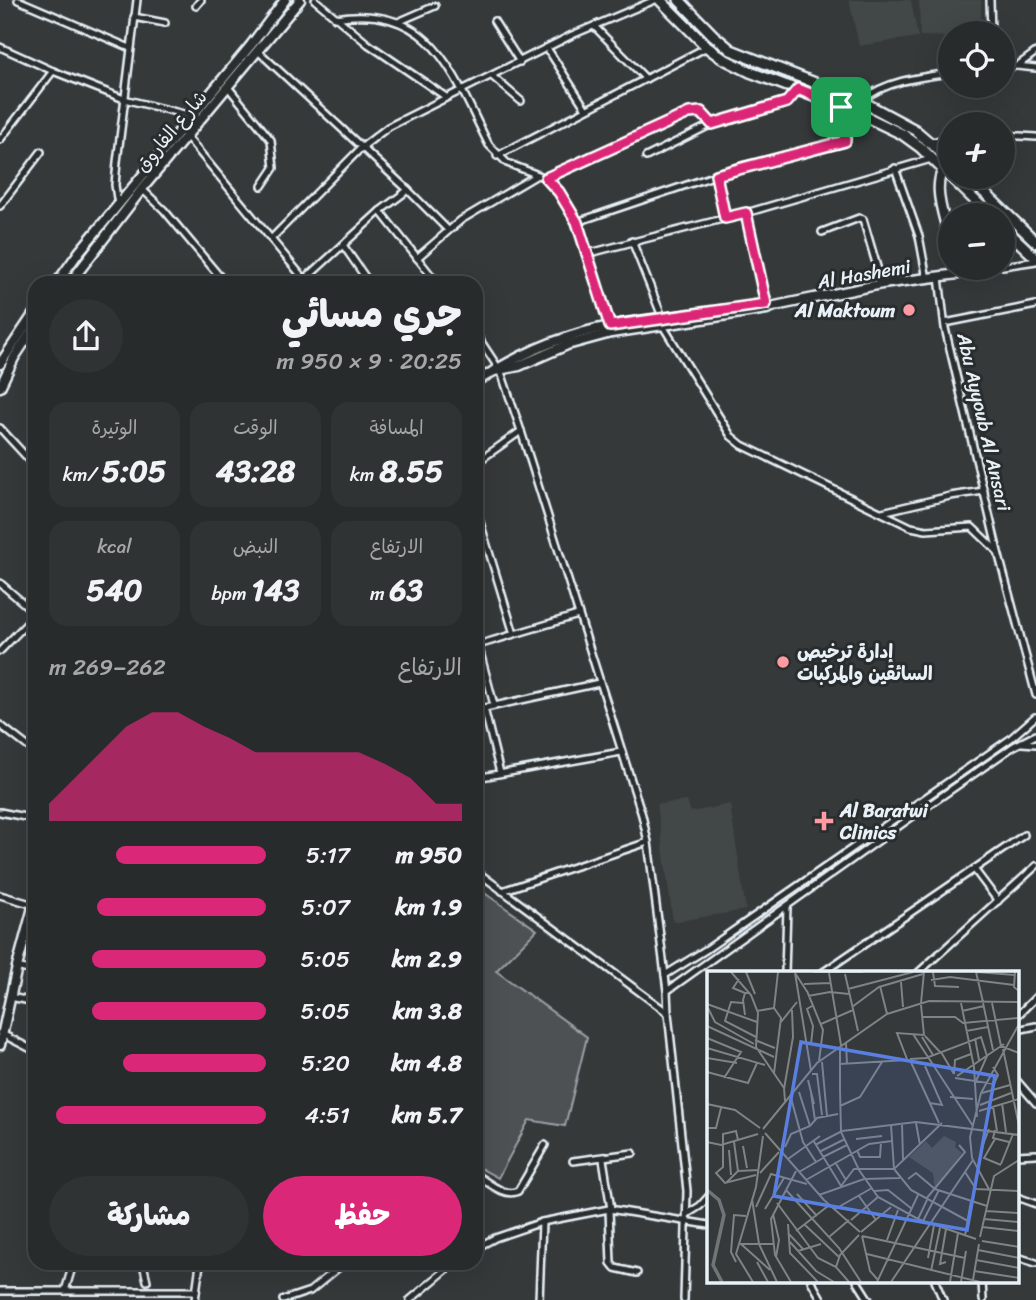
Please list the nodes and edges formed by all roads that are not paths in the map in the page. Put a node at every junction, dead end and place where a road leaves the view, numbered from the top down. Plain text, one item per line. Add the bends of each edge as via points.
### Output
1 (18, 0) edge
2 (136, 0) edge
3 (201, 0) edge
4 (285, 0) edge
5 (300, 0) edge
6 (315, 0) edge
7 (657, 0) edge
8 (679, 0) edge
9 (990, 0) edge
10 (196, 6) dead end
11 (435, 6) dead end
12 (134, 17) junction
13 (335, 18) junction
14 (494, 20) dead end
15 (991, 21) edge
16 (398, 22) junction
17 (165, 23) dead end
18 (594, 26) junction
19 (0, 47) edge
20 (707, 47) junction
21 (130, 48) junction
22 (547, 48) junction
23 (258, 51) junction
24 (1036, 52) edge
25 (520, 62) junction
26 (1017, 66) joint
27 (1036, 68) edge
28 (53, 71) junction
29 (938, 75) edge
30 (492, 76) junction
31 (646, 79) junction
32 (228, 87) junction
33 (798, 89) junction
34 (462, 92) junction
35 (446, 97) junction
36 (124, 99) junction
37 (861, 101) junction
38 (521, 102) dead end
39 (841, 107) junction
40 (586, 109) junction
41 (192, 116) junction
42 (712, 124) junction
43 (1015, 136) edge
44 (187, 137) junction
45 (1036, 137) edge
46 (0, 140) edge
47 (938, 141) edge
48 (931, 143) junction
49 (920, 147) junction
50 (361, 148) junction
51 (938, 149) edge
52 (41, 152) dead end
53 (497, 156) junction
54 (646, 157) dead end
55 (931, 159) junction
56 (938, 165) edge
57 (895, 168) junction
58 (537, 175) junction
59 (716, 175) junction
60 (546, 178) junction
61 (262, 186) dead end
62 (963, 189) edge
63 (981, 189) edge
64 (142, 190) junction
65 (408, 190) junction
66 (977, 203) edge
67 (118, 205) junction
68 (0, 206) edge
69 (380, 211) junction
70 (746, 213) junction
71 (725, 218) junction
72 (577, 222) junction
73 (448, 230) junction
74 (822, 232) dead end
75 (271, 239) junction
76 (1015, 239) edge
77 (632, 241) junction
78 (1036, 242) edge
79 (343, 245) junction
80 (79, 252) junction
81 (586, 254) junction
82 (417, 258) junction
83 (87, 260) junction
84 (1036, 260) edge
85 (1015, 264) edge
86 (310, 274) joint
87 (62, 276) edge
88 (75, 276) edge
89 (219, 276) edge
90 (298, 276) edge
91 (308, 276) edge
92 (364, 276) edge
93 (432, 276) edge
94 (938, 277) edge
95 (927, 279) junction
96 (939, 280) edge
97 (882, 284) junction
98 (771, 305) junction
99 (1036, 306) edge
100 (28, 322) edge
101 (663, 323) junction
102 (945, 323) junction
103 (610, 326) junction
104 (28, 337) edge
105 (560, 343) junction
106 (483, 345) edge
107 (0, 364) edge
108 (498, 370) junction
109 (483, 378) edge
110 (0, 387) edge
111 (0, 428) edge
112 (521, 431) junction
113 (28, 458) edge
114 (483, 458) edge
115 (984, 491) junction
116 (882, 512) junction
117 (483, 532) edge
118 (998, 552) junction
119 (0, 583) edge
120 (28, 608) edge
121 (578, 615) junction
122 (28, 621) edge
123 (514, 634) junction
124 (483, 643) edge
125 (0, 650) edge
126 (483, 664) edge
127 (599, 683) junction
128 (1036, 695) edge
129 (494, 705) junction
130 (484, 708) joint
131 (1036, 716) edge
132 (1036, 725) edge
133 (1, 727) edge
134 (1036, 735) edge
135 (1018, 743) junction
136 (1036, 744) edge
137 (28, 747) edge
138 (621, 752) junction
139 (500, 773) junction
140 (483, 777) edge
141 (0, 812) edge
142 (28, 818) edge
143 (1024, 835) dead end
144 (648, 842) junction
145 (1036, 866) edge
146 (974, 869) junction
147 (483, 876) edge
148 (502, 891) junction
149 (0, 895) edge
150 (28, 901) edge
151 (998, 901) junction
152 (787, 907) junction
153 (28, 928) edge
154 (17, 967) junction
155 (28, 970) edge
156 (785, 971) edge
157 (825, 971) edge
158 (920, 971) edge
159 (665, 975) junction
160 (667, 991) junction
161 (10, 997) junction
162 (1036, 997) edge
163 (28, 1001) edge
164 (668, 1013) junction
165 (1018, 1015) edge
166 (1036, 1027) edge
167 (1018, 1030) edge
168 (1, 1034) edge
169 (0, 1045) edge
170 (28, 1048) edge
171 (1018, 1083) edge
172 (1036, 1103) edge
173 (545, 1145) dead end
174 (634, 1153) dead end
175 (1036, 1154) edge
176 (1018, 1155) edge
177 (603, 1158) junction
178 (573, 1161) dead end
179 (483, 1179) edge
180 (1018, 1197) edge
181 (707, 1198) edge
182 (1036, 1204) edge
183 (610, 1209) junction
184 (687, 1217) junction
185 (542, 1222) junction
186 (707, 1224) edge
187 (483, 1244) edge
188 (1018, 1257) edge
189 (1036, 1262) edge
190 (71, 1270) edge
191 (145, 1270) edge
192 (199, 1270) edge
193 (336, 1270) edge
194 (446, 1270) edge
195 (637, 1273) dead end
196 (147, 1281) dead end
197 (812, 1282) edge
198 (858, 1282) edge
199 (935, 1282) edge
200 (982, 1282) edge
201 (196, 1291) junction
202 (0, 1292) edge
203 (65, 1292) junction
204 (195, 1300) edge
205 (284, 1300) edge
206 (410, 1300) edge
207 (542, 1300) edge
208 (684, 1300) edge
209 (822, 1300) edge
210 (869, 1300) edge
211 (943, 1300) edge
212 (983, 1300) edge

1 - 21 street
2 - 12 street
3 - 10 street
4 - 41 street, شارع الفاروق
5 - 23 street, شارع الفاروق
6 - 13 street
7 - 18 street
7 - 20 main road
8 - 37 main road via 732,50
9 - 15 street
11 - 16 street
12 - 17 street
12 - 21 street
13 - 16 street via 358,14
13 - 35 street
14 - 25 street
16 - 34 street via 428,39
18 - 22 street
18 - 31 street
19 - 28 street
20 - 31 street
20 - 33 main road via 750,72
21 - 36 street
22 - 25 street
22 - 40 street
23 - 32 street, شارع الفاروق
23 - 50 street
24 - 26 street
25 - 30 street
26 - 27 street
28 - 36 street
28 - 46 street
29 - 37 street via 876,89
30 - 34 street
30 - 38 street
31 - 40 street
32 - 44 street, شارع الفاروق
32 - 61 street via 271,140 274,168
33 - 39 main road
33 - 42 street via 787,102
34 - 35 street
34 - 53 street
35 - 50 street via 388,127
36 - 41 street
36 - 67 street via 116,174
37 - 48 main road
39 - 49 main road
39 - 59 street via 844,143
40 - 53 street
41 - 67 street, شارع الفاروق
42 - 54 street
42 - 60 street via 701,112 689,113
43 - 45 street
44 - 64 street, شارع الفاروق
44 - 75 street
47 - 48 street
48 - 49 street
48 - 51 main road
49 - 55 main road
50 - 65 street
50 - 75 street
52 - 68 street
53 - 58 street
55 - 56 main road
55 - 57 street
57 - 70 street
57 - 95 street via 919,236
58 - 60 street
58 - 73 street
59 - 71 street
59 - 72 street
60 - 72 street
62 - 66 main road
63 - 78 main road
64 - 83 street, شارع الفاروق
64 - 89 street
65 - 69 street
65 - 73 street
67 - 80 street, شارع الفاروق
69 - 79 street
69 - 82 street
70 - 71 street
70 - 98 street
71 - 77 street
72 - 81 street
73 - 82 street
74 - 97 street via 863,219
75 - 90 street
76 - 84 main road
77 - 81 street
77 - 101 street
79 - 86 street
79 - 92 street
80 - 83 street
80 - 87 street, شارع الفاروق
81 - 103 street
82 - 93 street
83 - 88 street, شارع الفاروق
84 - 85 street
86 - 91 street
94 - 95 street, Al Hashemi
95 - 97 street, Al Hashemi
96 - 102 street, Abu Ayyoub Al Ansari
97 - 98 street, Al Hashemi
98 - 101 street, Al Hashemi
99 - 102 street
100 - 107 street
101 - 103 street, Al Hashemi
101 - 105 street, Al Hashemi
101 - 116 street via 731,436 755,452
102 - 115 street, Abu Ayyoub Al Ansari
103 - 105 street, Al Hashemi
104 - 110 street
105 - 108 street, Al Hashemi
106 - 108 street
108 - 109 street, Al Hashemi
108 - 112 street
111 - 113 street
112 - 114 street
112 - 121 street
115 - 116 street
115 - 118 street, Abu Ayyoub Al Ansari
116 - 118 street via 926,530 972,527
117 - 123 street
118 - 128 street, Abu Ayyoub Al Ansari
119 - 120 street
121 - 123 street
121 - 127 street
122 - 125 street
123 - 124 street
126 - 129 street
127 - 129 street
127 - 138 street
129 - 130 street
130 - 139 street
131 - 132 street
131 - 159 street via 1010,739
133 - 137 street
134 - 135 street
135 - 136 street
135 - 152 street
138 - 139 street
138 - 144 street
139 - 140 street
141 - 142 street
143 - 146 street
144 - 148 street
144 - 159 street
145 - 151 street
146 - 151 street
146 - 157 street
147 - 148 street
148 - 164 street
149 - 150 street
151 - 158 street
152 - 156 street
152 - 160 street
153 - 154 street
154 - 155 street
154 - 161 street
159 - 160 street
160 - 164 street
161 - 163 street
161 - 168 street
162 - 165 street
164 - 184 street
166 - 167 street
168 - 169 street
168 - 170 street
171 - 172 street
173 - 179 street via 514,1194
174 - 177 street
175 - 176 street
177 - 178 street
177 - 183 street
180 - 182 street
181 - 184 street
183 - 184 street
183 - 185 street
183 - 195 street via 611,1263
184 - 186 street
184 - 208 street
185 - 187 street
185 - 207 street
188 - 189 street
190 - 203 street
191 - 196 street
192 - 201 street
193 - 205 street via 310,1291
194 - 206 street
197 - 209 street
198 - 210 street
199 - 211 street
200 - 212 street
201 - 203 street
201 - 204 street
202 - 203 street

